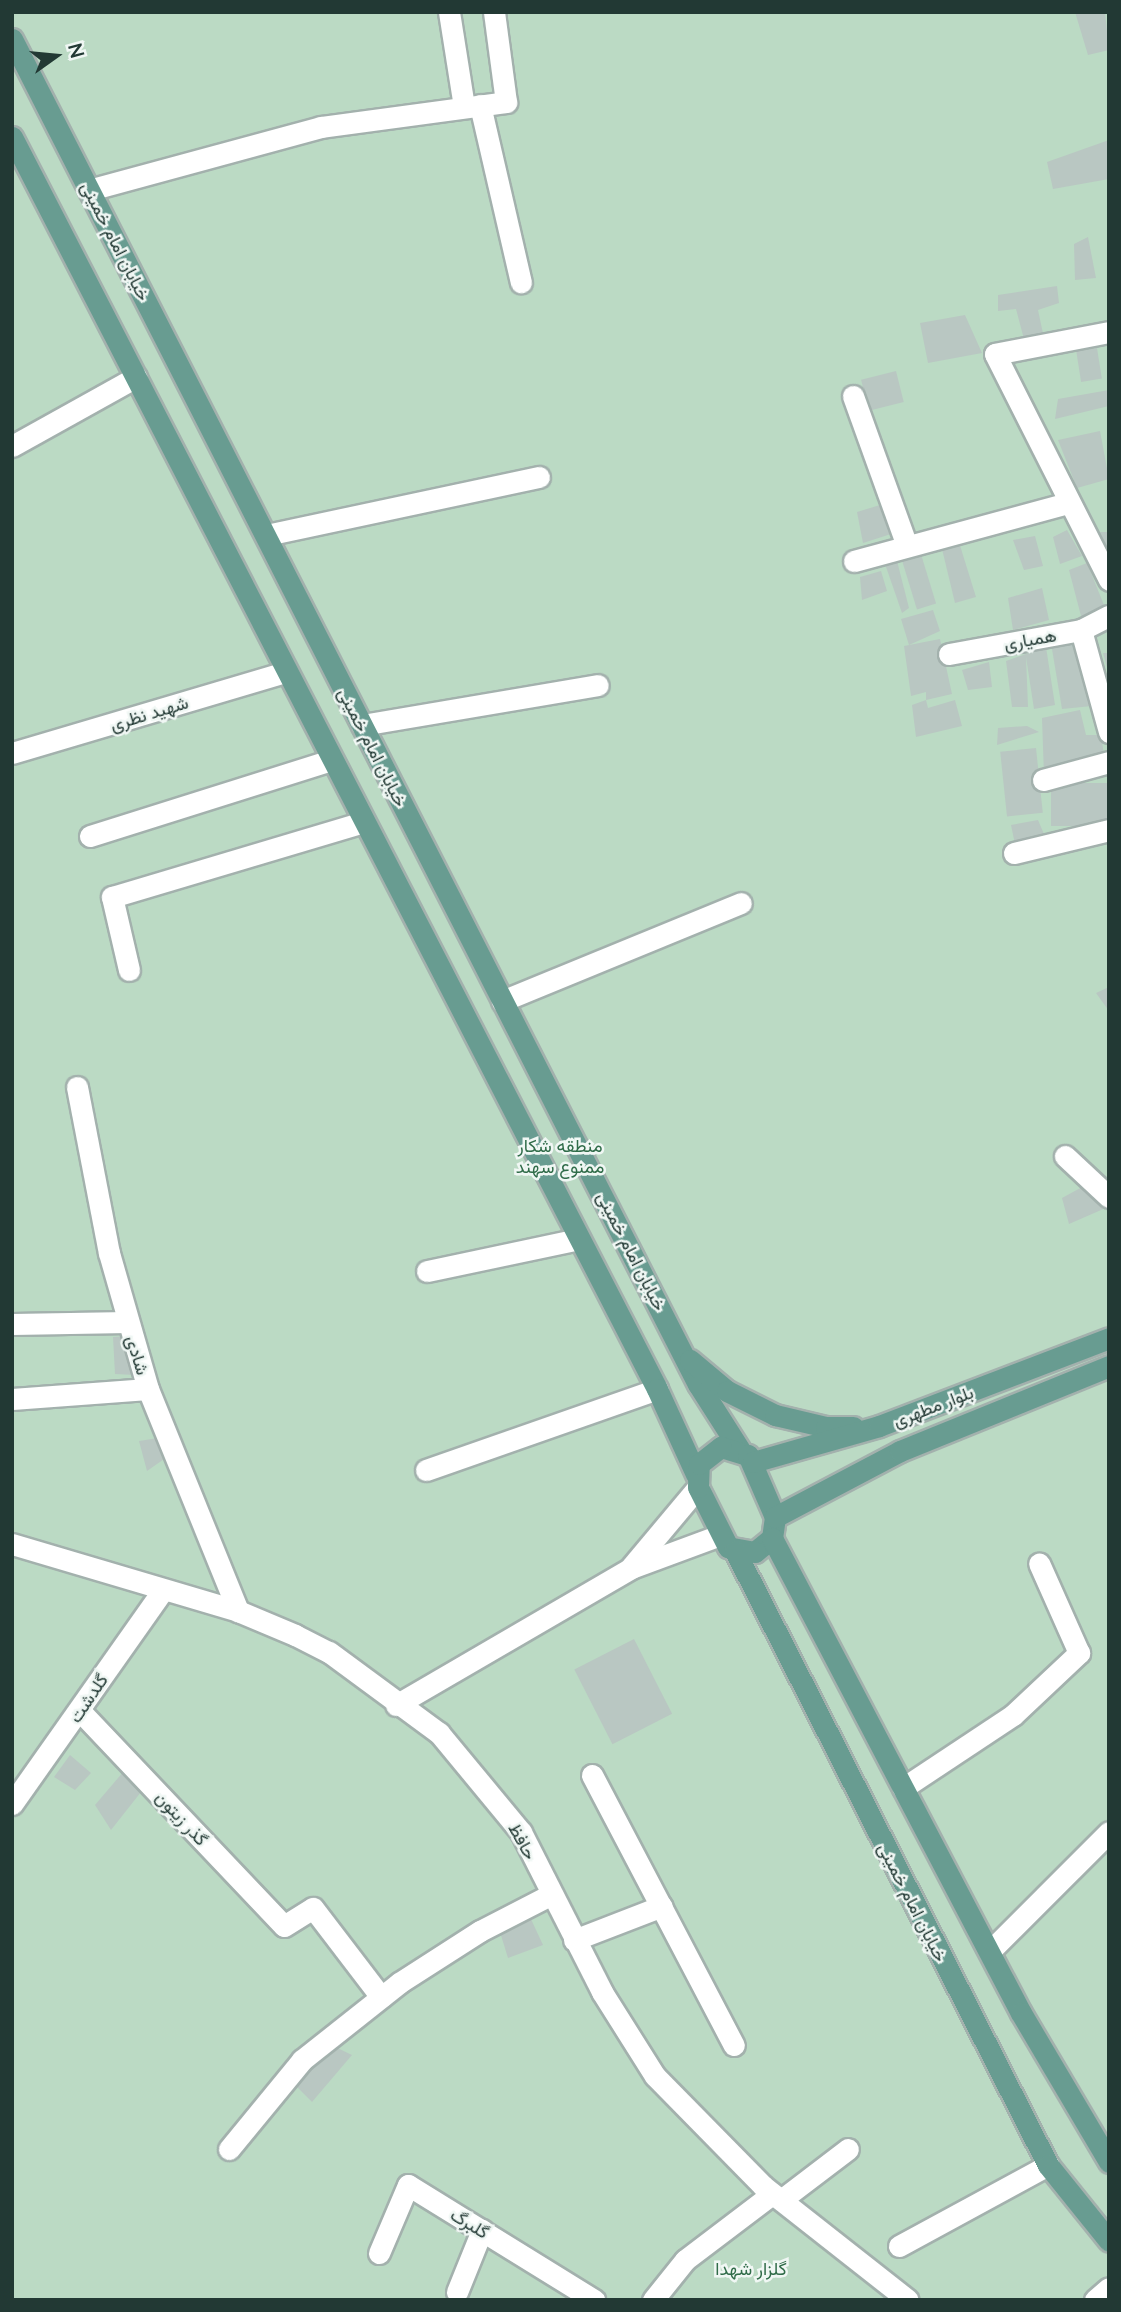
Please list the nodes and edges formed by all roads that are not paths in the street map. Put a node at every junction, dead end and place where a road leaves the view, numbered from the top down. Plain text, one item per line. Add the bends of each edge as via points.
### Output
1 (449, 12) edge
2 (494, 12) edge
3 (12, 39) edge
4 (472, 106) junction
5 (12, 137) edge
6 (89, 190) junction
7 (521, 282) dead end
8 (1109, 332) edge
9 (136, 377) junction
10 (853, 396) dead end
11 (12, 446) edge
12 (539, 477) dead end
13 (1068, 503) junction
14 (266, 535) junction
15 (907, 546) junction
16 (855, 561) dead end
17 (1109, 580) edge
18 (1109, 616) edge
19 (1081, 630) junction
20 (948, 654) dead end
21 (285, 673) junction
22 (598, 685) dead end
23 (362, 725) junction
24 (1109, 732) edge
25 (12, 754) edge
26 (331, 760) junction
27 (1109, 762) edge
28 (1043, 780) dead end
29 (363, 822) junction
30 (1109, 830) edge
31 (90, 836) dead end
32 (1014, 853) dead end
33 (741, 903) dead end
34 (129, 970) dead end
35 (502, 1001) junction
36 (76, 1087) dead end
37 (1065, 1156) dead end
38 (1109, 1197) edge
39 (579, 1239) junction
40 (427, 1271) dead end
41 (128, 1322) junction
42 (12, 1324) edge
43 (1109, 1338) edge
44 (686, 1357) junction
45 (1109, 1366) edge
46 (148, 1389) junction
47 (657, 1389) junction
48 (12, 1399) edge
49 (879, 1426) junction
50 (747, 1456) junction
51 (426, 1470) dead end
52 (697, 1480) junction
53 (774, 1527) junction
54 (720, 1535) junction
55 (13, 1546) edge
56 (735, 1551) junction
57 (1039, 1563) dead end
58 (631, 1568) junction
59 (162, 1591) junction
60 (238, 1611) junction
61 (396, 1705) junction
62 (80, 1711) junction
63 (592, 1774) dead end
64 (903, 1788) junction
65 (12, 1804) edge
66 (1109, 1832) edge
67 (550, 1895) junction
68 (662, 1906) junction
69 (574, 1940) junction
70 (990, 1951) junction
71 (381, 1997) junction
72 (734, 2045) dead end
73 (229, 2149) dead end
74 (848, 2149) dead end
75 (1109, 2162) edge
76 (1048, 2165) junction
77 (777, 2197) junction
78 (482, 2230) junction
79 (1109, 2241) edge
80 (899, 2246) dead end
81 (379, 2253) dead end
82 (1109, 2288) edge
83 (457, 2292) dead end
84 (594, 2300) edge
85 (653, 2300) edge
86 (908, 2300) edge
87 (1095, 2300) edge

1 - 4 street
2 - 4 street via 506,102
3 - 6 main road, خیابان امام خمینی
4 - 6 street via 321,127
4 - 7 street
5 - 9 main road
6 - 14 main road, خیابان امام خمینی
8 - 13 street via 995,354
9 - 11 street
9 - 21 main road
10 - 15 street
12 - 14 street
13 - 15 street
13 - 17 street
14 - 23 main road, خیابان امام خمینی
15 - 16 street
18 - 19 street, همیاری
19 - 20 street, همیاری
19 - 24 street
21 - 25 street, شهید نظری
21 - 26 main road
22 - 23 street
23 - 35 main road, خیابان امام خمینی
26 - 29 main road
26 - 31 street
27 - 28 street
29 - 34 street via 112,897
29 - 39 main road
30 - 32 street
33 - 35 street
35 - 44 main road, خیابان امام خمینی
36 - 41 street, شادی via 108,1253
37 - 38 street
39 - 40 street
39 - 47 main road
41 - 42 street
41 - 46 street, شادی
43 - 49 main road, بلوار مطهری
44 - 49 main road via 727,1391 775,1415 826,1427
44 - 50 main road, خیابان امام خمینی via 698,1384
45 - 53 main road, بلوار مطهری via 900,1451
46 - 48 street
46 - 60 street, شادی
47 - 51 street
47 - 52 main road
49 - 50 main road, بلوار مطهری
50 - 52 main road, بلوار مطهری via 712,1450
50 - 53 main road, خیابان امام خمینی
52 - 54 main road, خیابان امام خمینی
52 - 58 street
53 - 56 main road, بلوار مطهری via 755,1552
53 - 64 main road
54 - 56 main road, خیابان امام خمینی
54 - 58 street
55 - 59 street, حافظ
56 - 76 main road, خیابان امام خمینی
57 - 64 street via 1079,1653 1013,1714
58 - 61 street
59 - 60 street, حافظ
59 - 62 street, گلدشت
60 - 61 street, حافظ via 329,1652
61 - 67 street, حافظ via 439,1733 495,1797 521,1832
62 - 65 street, گلدشت
62 - 71 street, گذر زیتون via 284,1926 313,1908
63 - 68 street
64 - 70 main road
66 - 70 street
67 - 69 street, حافظ
67 - 71 street via 480,1931
68 - 69 street
68 - 72 street
69 - 77 street, حافظ via 655,2076
70 - 75 main road via 1053,2071
71 - 73 street via 302,2060
74 - 77 street
76 - 79 main road, خیابان امام خمینی
76 - 80 street
77 - 85 street via 685,2260
77 - 86 street, حافظ
78 - 81 street, گلبرگ via 408,2185
78 - 83 street
78 - 84 street, گلبرگ
82 - 87 street

